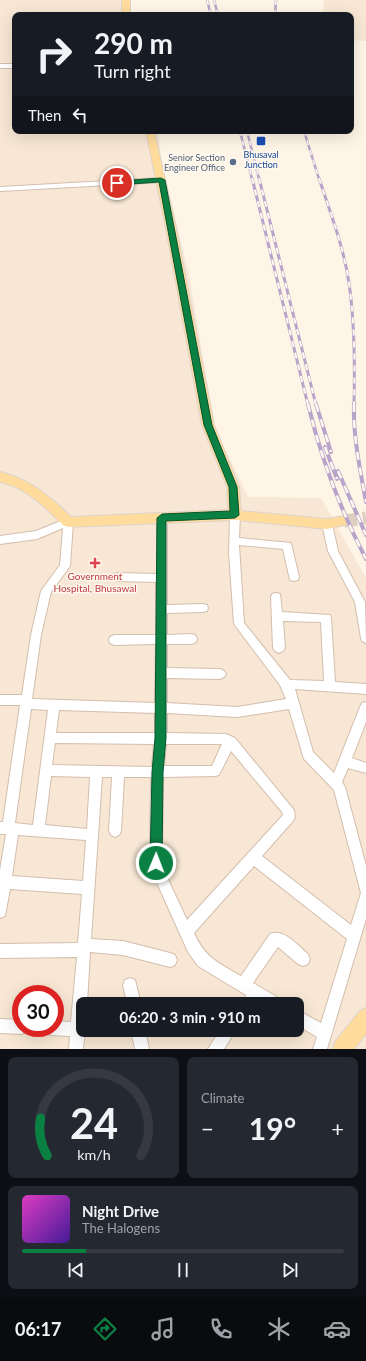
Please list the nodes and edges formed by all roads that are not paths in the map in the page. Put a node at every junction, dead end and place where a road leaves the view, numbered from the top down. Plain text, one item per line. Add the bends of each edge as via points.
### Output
1 (126, 0) edge
2 (126, 12) edge
3 (0, 66) edge
4 (12, 66) edge
5 (151, 134) edge
6 (161, 180) junction
7 (0, 189) edge
8 (0, 477) edge
9 (0, 484) edge
10 (34, 492) junction
11 (235, 515) junction
12 (162, 518) junction
13 (344, 521) tunnel mouth
14 (68, 522) junction
15 (327, 524) junction
16 (0, 540) edge
17 (234, 540) junction
18 (118, 577) dead end
19 (294, 577) dead end
20 (162, 578) junction
21 (276, 597) dead end
22 (203, 608) dead end
23 (162, 609) junction
24 (278, 616) junction
25 (366, 638) edge
26 (162, 639) junction
27 (192, 639) dead end
28 (114, 640) dead end
29 (279, 648) dead end
30 (161, 673) junction
31 (220, 674) dead end
32 (286, 685) junction
33 (330, 686) junction
34 (366, 689) edge
35 (0, 700) edge
36 (26, 702) junction
37 (293, 703) junction
38 (54, 705) junction
39 (161, 708) junction
40 (366, 708) edge
41 (362, 731) edge
42 (50, 738) junction
43 (161, 738) junction
44 (230, 741) junction
45 (344, 762) junction
46 (366, 768) edge
47 (46, 770) junction
48 (96, 772) junction
49 (157, 772) junction
50 (118, 773) junction
51 (336, 783) junction
52 (7, 828) edge
53 (38, 831) junction
54 (115, 831) dead end
55 (93, 835) junction
56 (254, 857) junction
57 (2, 882) edge
58 (88, 888) junction
59 (366, 890) edge
60 (366, 896) edge
61 (0, 911) edge
62 (186, 932) junction
63 (354, 936) junction
64 (84, 948) junction
65 (0, 951) edge
66 (303, 959) dead end
67 (170, 960) dead end
68 (130, 985) dead end
69 (243, 986) junction
70 (80, 997) edge
71 (133, 997) edge
72 (251, 997) edge
73 (366, 1017) edge
74 (304, 1021) edge
75 (0, 1026) edge
76 (12, 1027) edge
77 (64, 1028) edge
78 (76, 1029) edge
79 (324, 1033) junction
80 (77, 1037) edge
81 (139, 1037) edge
82 (224, 1037) edge
83 (76, 1049) edge
84 (142, 1049) edge
85 (215, 1049) edge
86 (320, 1049) edge
87 (342, 1049) edge

1 - 2 main road
3 - 4 street
5 - 6 main road
6 - 7 street
6 - 11 main road via 208,425 233,487
8 - 10 main road via 10,478
9 - 10 main road
10 - 14 main road
11 - 12 main road
11 - 15 main road
11 - 17 street
12 - 14 main road
12 - 20 street
13 - 15 main road
14 - 16 street via 37,535
14 - 36 street via 66,563 46,591 36,635
15 - 25 street via 333,551 360,602
17 - 19 street via 287,546
17 - 32 street via 239,624
18 - 20 street
20 - 23 street
21 - 24 street
22 - 23 street
23 - 26 street
24 - 29 street
24 - 33 street via 326,618
26 - 27 street
26 - 28 street
26 - 30 street
30 - 31 street
30 - 39 street
32 - 33 street
32 - 37 street
33 - 34 street
35 - 36 street
36 - 38 street
36 - 52 street
37 - 39 street via 237,712
37 - 51 street via 308,755
38 - 39 street
38 - 42 street
39 - 43 street
40 - 41 street
41 - 45 street
42 - 43 street
42 - 47 street
43 - 44 street via 222,738
43 - 49 street
44 - 49 street via 215,771
44 - 56 street via 289,812 289,817
45 - 46 street
45 - 51 street
47 - 48 street
47 - 53 street
48 - 50 street
48 - 55 street
49 - 50 street
49 - 62 street via 157,868
50 - 54 street
51 - 59 street
52 - 53 street
52 - 57 street
53 - 55 street
55 - 58 street
56 - 62 street
56 - 63 street
57 - 58 street
57 - 61 street
58 - 64 street
60 - 63 street
62 - 69 street via 203,961
63 - 79 street
64 - 65 street
64 - 67 street via 123,948
64 - 70 street
66 - 69 street via 279,939 275,939
68 - 71 street
69 - 72 street
73 - 87 main road
74 - 79 street
75 - 76 street
77 - 78 street
79 - 86 street
80 - 83 street
81 - 84 street
82 - 85 street

